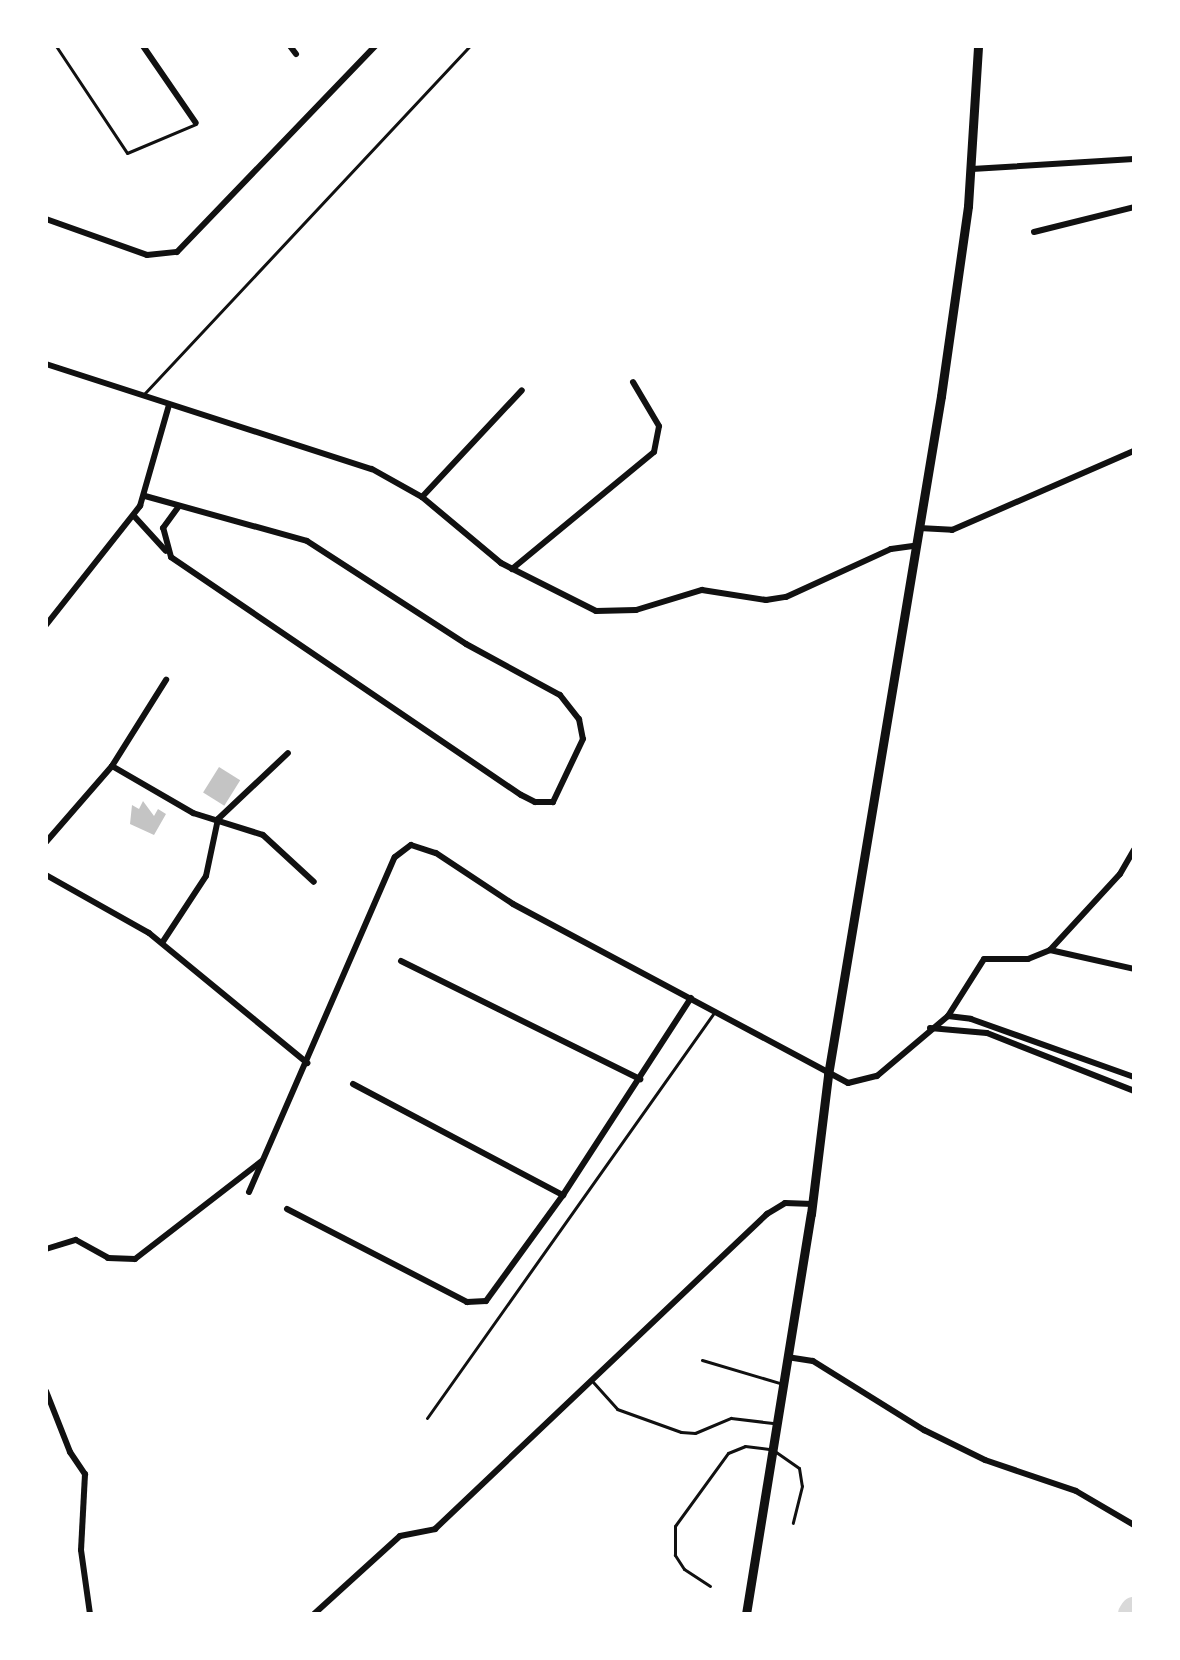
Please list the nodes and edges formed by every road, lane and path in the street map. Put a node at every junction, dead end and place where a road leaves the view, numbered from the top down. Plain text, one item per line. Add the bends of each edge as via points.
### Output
1 (56, 46) edge
2 (143, 46) edge
3 (290, 46) edge
4 (375, 46) edge
5 (470, 46) edge
6 (978, 46) edge
7 (296, 54) dead end
8 (196, 123) joint
9 (1134, 159) edge
10 (972, 169) junction
11 (1134, 207) edge
12 (46, 219) edge
13 (1034, 232) dead end
14 (46, 364) edge
15 (633, 382) dead end
16 (522, 390) dead end
17 (141, 397) junction
18 (169, 405) junction
19 (1134, 451) edge
20 (145, 496) junction
21 (422, 497) junction
22 (178, 507) junction
23 (134, 516) junction
24 (917, 528) junction
25 (913, 546) junction
26 (171, 557) junction
27 (512, 569) junction
28 (46, 625) edge
29 (166, 680) dead end
30 (288, 753) dead end
31 (112, 766) junction
32 (218, 819) junction
33 (46, 842) edge
34 (1134, 850) edge
35 (46, 875) edge
36 (314, 882) dead end
37 (162, 943) junction
38 (1050, 950) junction
39 (401, 961) dead end
40 (1134, 969) edge
41 (691, 998) junction
42 (715, 1011) junction
43 (948, 1016) junction
44 (930, 1028) junction
45 (307, 1063) junction
46 (828, 1075) junction
47 (1134, 1077) edge
48 (640, 1079) junction
49 (353, 1084) dead end
50 (1134, 1091) edge
51 (265, 1159) junction
52 (249, 1192) dead end
53 (563, 1195) junction
54 (813, 1204) junction
55 (287, 1209) dead end
56 (46, 1249) edge
57 (787, 1357) junction
58 (702, 1360) dead end
59 (590, 1379) junction
60 (783, 1384) junction
61 (46, 1391) edge
62 (427, 1418) dead end
63 (776, 1423) junction
64 (772, 1449) junction
65 (793, 1523) dead end
66 (1134, 1525) edge
67 (710, 1586) dead end
68 (90, 1614) edge
69 (314, 1614) edge
70 (746, 1614) edge

1 - 8 lane via 127,153
2 - 8 street
3 - 7 street
4 - 12 street via 177,252 147,255
5 - 17 lane
6 - 10 main road
9 - 10 street
10 - 24 main road
11 - 13 street
14 - 17 street
15 - 27 street via 659,426 654,452
16 - 21 street
17 - 18 street
18 - 20 street
18 - 21 street via 372,469
19 - 24 street via 952,530
20 - 22 street
20 - 23 street
21 - 27 street
22 - 26 street via 163,528
22 - 26 street via 307,541 466,644 560,695 579,719 583,739 553,802 521,795
23 - 26 street
23 - 28 street
24 - 25 main road
25 - 27 street via 891,549 786,597 766,600 702,590 615,614 596,611
25 - 46 main road
29 - 31 street
30 - 32 street
31 - 32 street via 193,813
31 - 33 street
32 - 36 street via 263,835
32 - 37 street via 206,876
34 - 38 street via 1120,874
35 - 37 street
37 - 45 street
38 - 40 street
38 - 43 street via 1028,959 984,959
39 - 48 street
41 - 42 street
41 - 45 street via 513,904 436,853 411,845 395,857
41 - 48 street
42 - 46 street
42 - 62 lane
43 - 44 street
43 - 47 street via 971,1019
44 - 46 street via 899,1059 863,1082
44 - 50 street via 987,1033
45 - 51 street
46 - 54 main road
48 - 53 street
49 - 53 street
51 - 52 street
51 - 56 street via 135,1259 108,1258 76,1240
53 - 55 street via 495,1292 478,1304
54 - 57 main road
54 - 59 street via 785,1203 767,1214
57 - 60 main road
57 - 66 street via 813,1361 924,1430 985,1460 1076,1491
58 - 60 lane
59 - 63 lane via 617,1409 681,1432 695,1433 731,1418
59 - 69 street via 435,1529 400,1536
60 - 63 main road
61 - 68 street via 88,1488 81,1550
63 - 64 main road
64 - 65 lane via 799,1468 802,1486
64 - 67 lane via 745,1446 728,1453 675,1526 675,1555 684,1569
64 - 70 main road

